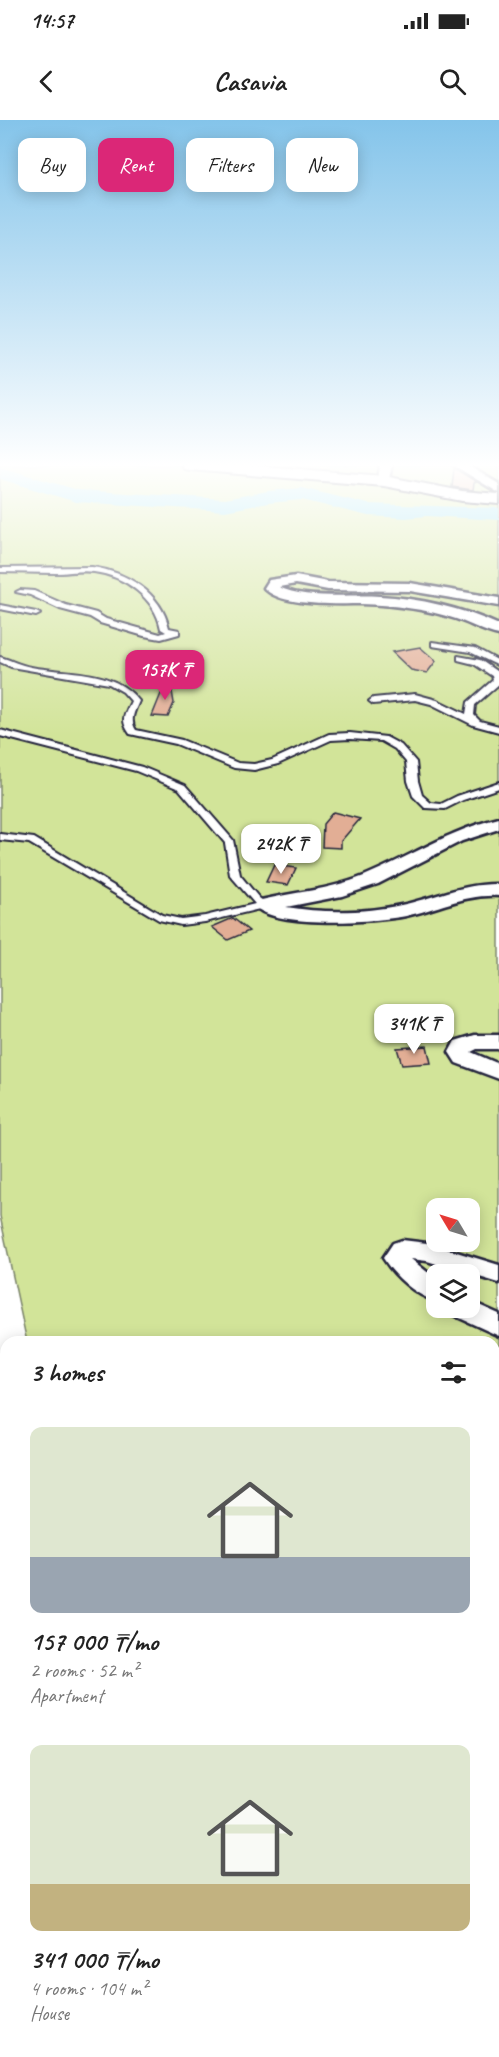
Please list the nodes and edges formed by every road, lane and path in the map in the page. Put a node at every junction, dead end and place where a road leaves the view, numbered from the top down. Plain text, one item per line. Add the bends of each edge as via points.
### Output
1 (0, 570) edge
2 (20, 592) dead end
3 (499, 602) edge
4 (0, 607) edge
5 (36, 614) dead end
6 (499, 631) edge
7 (435, 644) dead end
8 (461, 658) dead end
9 (0, 659) edge
10 (499, 664) edge
11 (497, 675) edge
12 (373, 701) dead end
13 (477, 723) junction
14 (499, 729) edge
15 (0, 733) edge
16 (499, 785) edge
17 (496, 828) edge
18 (0, 837) edge
19 (499, 890) edge
20 (264, 905) junction
21 (499, 1042) edge
22 (499, 1072) edge
23 (466, 1264) edge
24 (480, 1268) edge
25 (499, 1274) edge
26 (426, 1284) edge
27 (480, 1317) edge
28 (499, 1326) edge

1 - 2 lane via 96,570 122,578 152,600 165,621 165,629 175,632 147,634
3 - 6 street via 410,587 328,586 288,580 274,583 271,588 287,596 378,600 423,607
4 - 5 lane
7 - 10 lane via 472,650
8 - 11 lane via 477,662
9 - 16 lane via 28,670 77,675 113,684 135,701 128,717 133,732 179,742 237,766 267,764 329,737 350,736 383,740 398,747 411,762 418,796 428,806 442,807
11 - 13 lane via 496,681 471,704 470,715
12 - 13 lane via 415,697
13 - 14 lane
15 - 20 lane via 139,769 182,787 230,842 236,875 255,900
17 - 20 street via 456,837 371,880 342,890
18 - 20 lane via 31,840 159,917 182,922 205,920
19 - 20 street via 476,889 393,914 301,914 272,911
21 - 22 street via 475,1042 463,1046 460,1052 464,1058
23 - 26 street via 402,1249 396,1258
24 - 25 street
27 - 28 street

